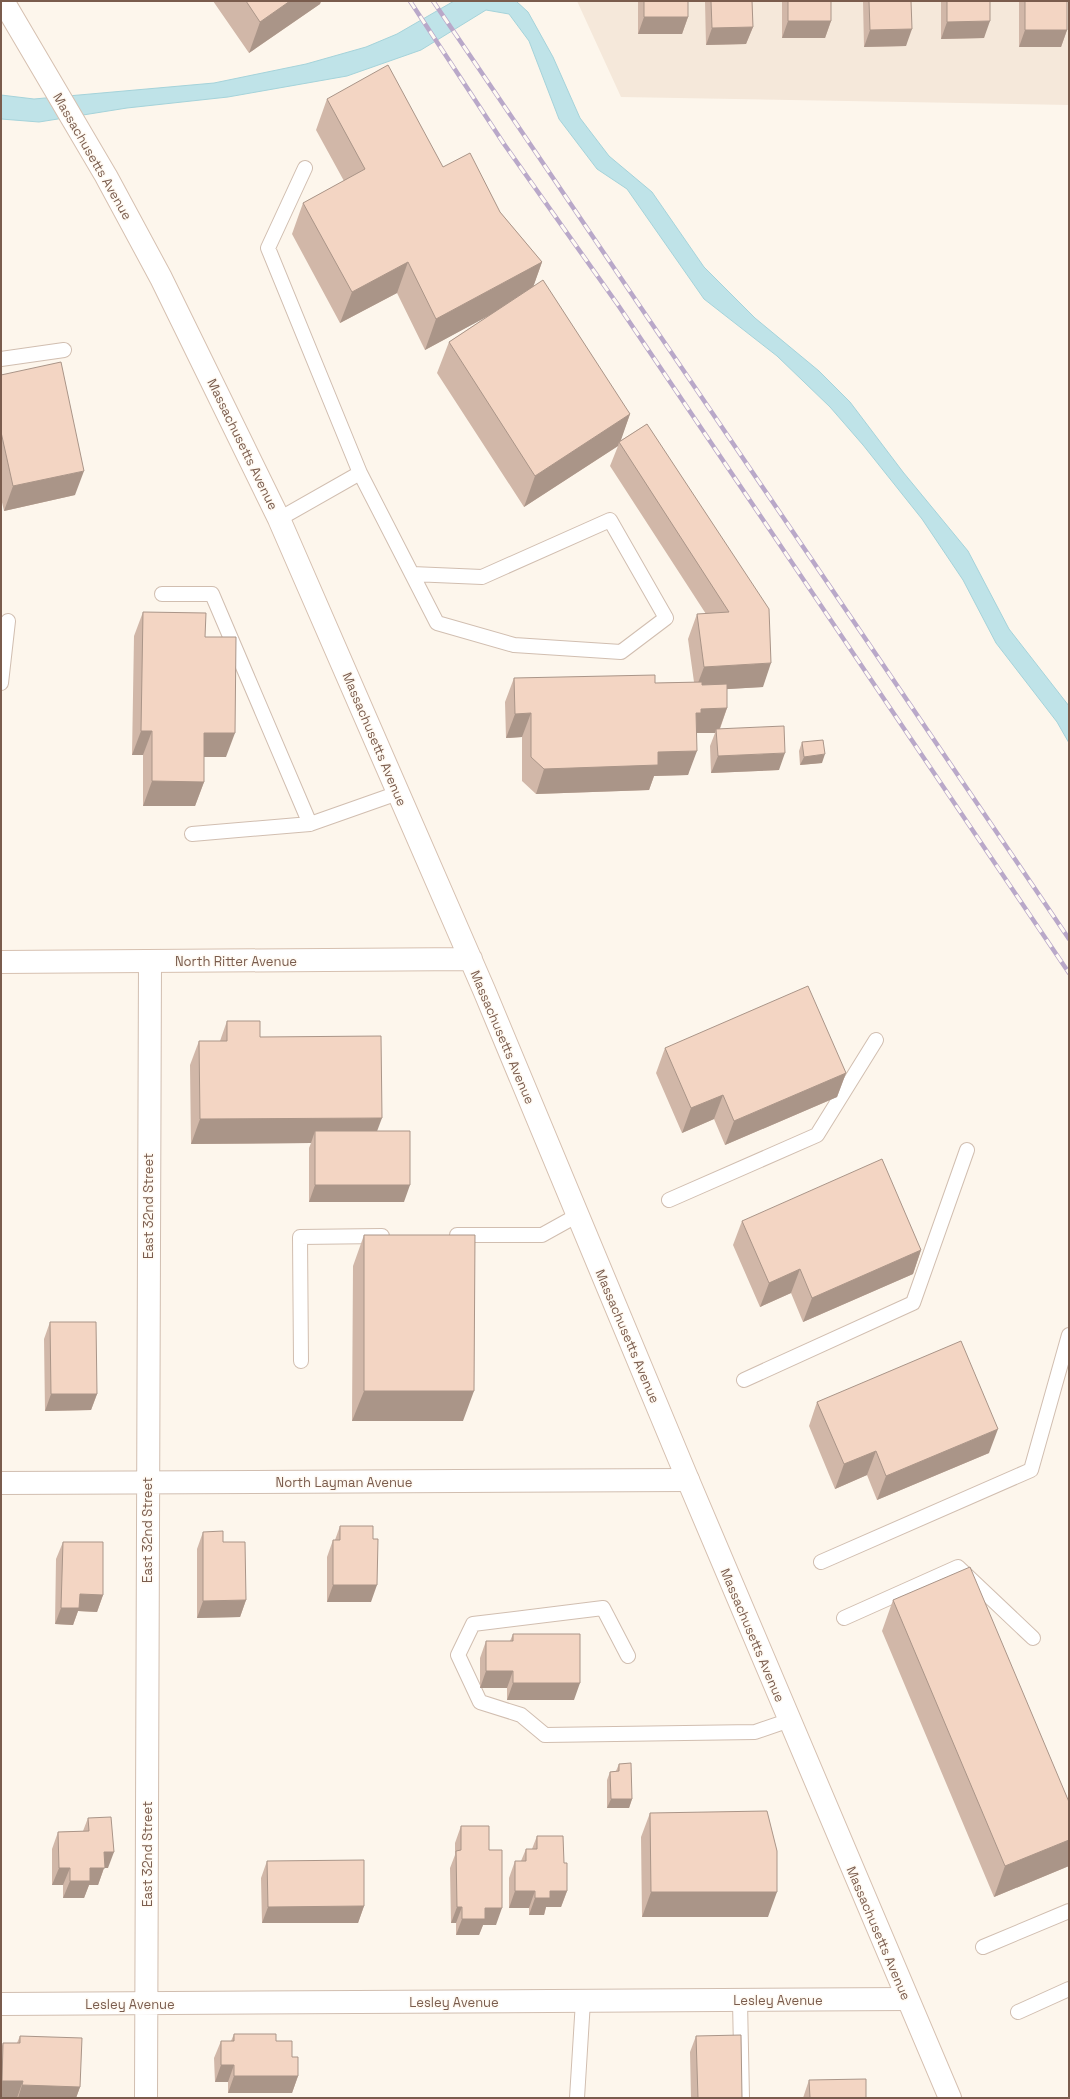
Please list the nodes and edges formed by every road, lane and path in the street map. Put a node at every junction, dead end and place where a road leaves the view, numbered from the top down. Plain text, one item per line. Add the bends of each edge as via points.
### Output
1 (4, 1) edge
2 (305, 168) dead end
3 (64, 350) dead end
4 (1, 359) edge
5 (360, 473) junction
6 (279, 519) junction
7 (412, 574) junction
8 (162, 594) dead end
9 (8, 621) dead end
10 (1, 683) edge
11 (398, 793) junction
12 (310, 824) junction
13 (192, 834) dead end
14 (471, 959) junction
15 (1, 962) edge
16 (150, 962) junction
17 (876, 1040) dead end
18 (967, 1150) dead end
19 (669, 1200) dead end
20 (578, 1215) junction
21 (394, 1236) edge
22 (440, 1236) edge
23 (1069, 1334) edge
24 (301, 1361) dead end
25 (744, 1380) dead end
26 (688, 1480) junction
27 (1, 1483) edge
28 (147, 1483) junction
29 (821, 1562) dead end
30 (844, 1618) dead end
31 (1033, 1638) dead end
32 (628, 1656) dead end
33 (790, 1720) junction
34 (1069, 1911) edge
35 (983, 1947) dead end
36 (1069, 1990) edge
37 (907, 1999) junction
38 (740, 2000) junction
39 (583, 2001) junction
40 (1, 2004) edge
41 (147, 2004) junction
42 (1018, 2012) dead end
43 (146, 2098) edge
44 (577, 2098) edge
45 (742, 2098) edge
46 (950, 2098) edge

1 - 6 street, Massachusetts Avenue via 161,278
2 - 5 lane via 268,248
3 - 4 lane
5 - 6 lane
5 - 7 lane
6 - 11 street, Massachusetts Avenue
7 - 7 lane via 437,623 514,645 621,652 666,618 610,520 482,577
8 - 12 lane via 212,594
9 - 10 lane
11 - 12 lane
11 - 14 street, Massachusetts Avenue
12 - 13 lane
14 - 16 street, North Ritter Avenue
14 - 20 street, Massachusetts Avenue
15 - 16 street, North Ritter Avenue
16 - 28 street, East 32nd Street
17 - 19 lane via 817,1135
18 - 25 lane via 912,1303
20 - 22 lane via 542,1234
20 - 26 street, Massachusetts Avenue
21 - 24 lane via 300,1237
23 - 29 lane via 1031,1470
26 - 28 street, North Layman Avenue
26 - 33 street, Massachusetts Avenue
27 - 28 street, North Layman Avenue
28 - 41 street, East 32nd Street
30 - 31 lane via 958,1567
32 - 33 lane via 603,1608 473,1624 458,1654 480,1702 521,1715 545,1735 755,1732
33 - 37 street, Massachusetts Avenue
34 - 35 lane
36 - 42 lane
37 - 38 street, Lesley Avenue
37 - 46 street, Massachusetts Avenue
38 - 39 street, Lesley Avenue
38 - 45 lane
39 - 41 street, Lesley Avenue
39 - 44 lane
40 - 41 street, Lesley Avenue
41 - 43 street, East 32nd Street

